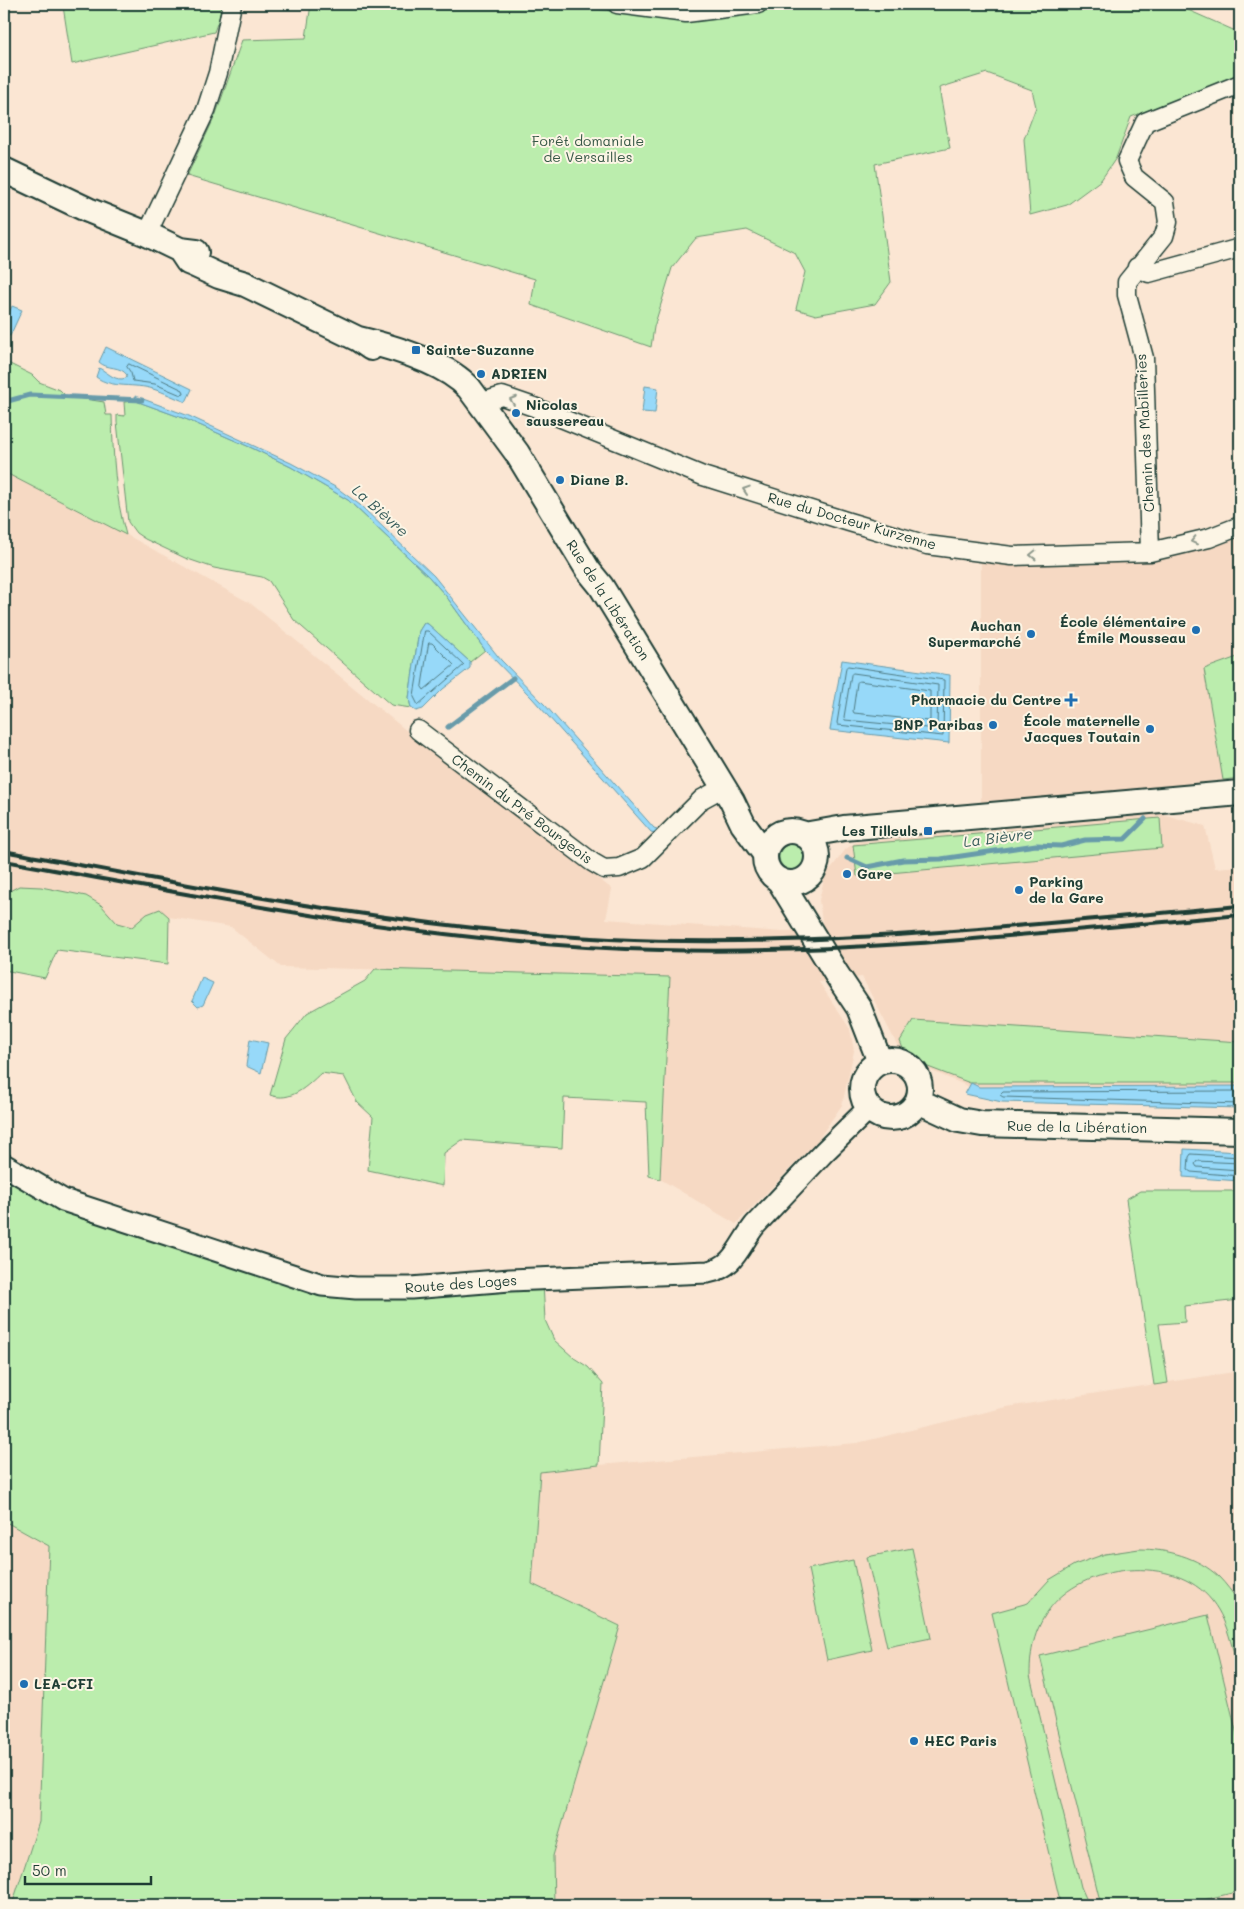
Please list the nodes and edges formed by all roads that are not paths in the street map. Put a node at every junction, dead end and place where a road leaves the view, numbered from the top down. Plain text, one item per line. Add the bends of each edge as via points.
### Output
1 (232, 4) edge
2 (617, 4) edge
3 (758, 4) edge
4 (1240, 84) edge
5 (4, 170) edge
6 (146, 234) junction
7 (1240, 248) edge
8 (1138, 267) junction
9 (479, 403) junction
10 (1240, 526) edge
11 (1150, 552) junction
12 (418, 730) dead end
13 (1240, 793) edge
14 (728, 794) junction
15 (863, 827) junction
16 (780, 833) junction
17 (804, 835) junction
18 (765, 854) junction
19 (812, 868) junction
20 (779, 880) junction
21 (816, 940) junction
22 (880, 1062) junction
23 (918, 1101) junction
24 (869, 1108) junction
25 (1240, 1131) edge
26 (4, 1165) edge

1 - 6 street via 218,73 206,110
2 - 3 street via 686,13
4 - 8 street, Chemin des Mabilleries via 1145,122 1127,161 1134,177 1165,202 1168,222 1164,236
5 - 6 main road, Rue de la Libération
6 - 9 main road, Rue de la Libération via 180,250 193,251 221,265 245,284 358,339 418,357 463,382
7 - 8 street via 1149,273
8 - 11 street, Chemin des Mabilleries via 1127,282 1127,295 1144,358
11 -> 9 street, Rue du Docteur Kurzenne via 1012,556 927,545 703,476 502,396
9 - 14 main road, Rue de la Libération via 517,453
10 -> 11 street, Rue du Docteur Kurzenne via 1208,538
12 - 14 street, Chemin du Pré Bourgeois via 604,869 619,868 642,858 702,799
13 - 15 main road via 1102,806 1052,800 1013,805 978,817
14 - 16 main road, Rue de la Libération
14 - 18 main road, Rue de la Libération via 743,824
15 - 17 main road
15 - 19 main road via 833,846
16 - 17 main road via 795,831
16 - 18 main road via 772,839
17 - 19 main road via 814,845
18 - 20 main road via 767,868
19 - 20 main road via 794,882
19 - 21 main road
20 - 21 main road
21 - 22 main road via 859,1008
22 - 23 main road via 895,1060 915,1072 920,1086
22 - 24 main road via 868,1071 862,1084 862,1093
23 - 24 main road via 900,1117 883,1117
23 - 25 main road, Rue de la Libération via 959,1120 982,1124
24 - 26 street, Route des Loges via 755,1225 732,1261 724,1268 708,1272 510,1280 411,1288 322,1284 63,1200

